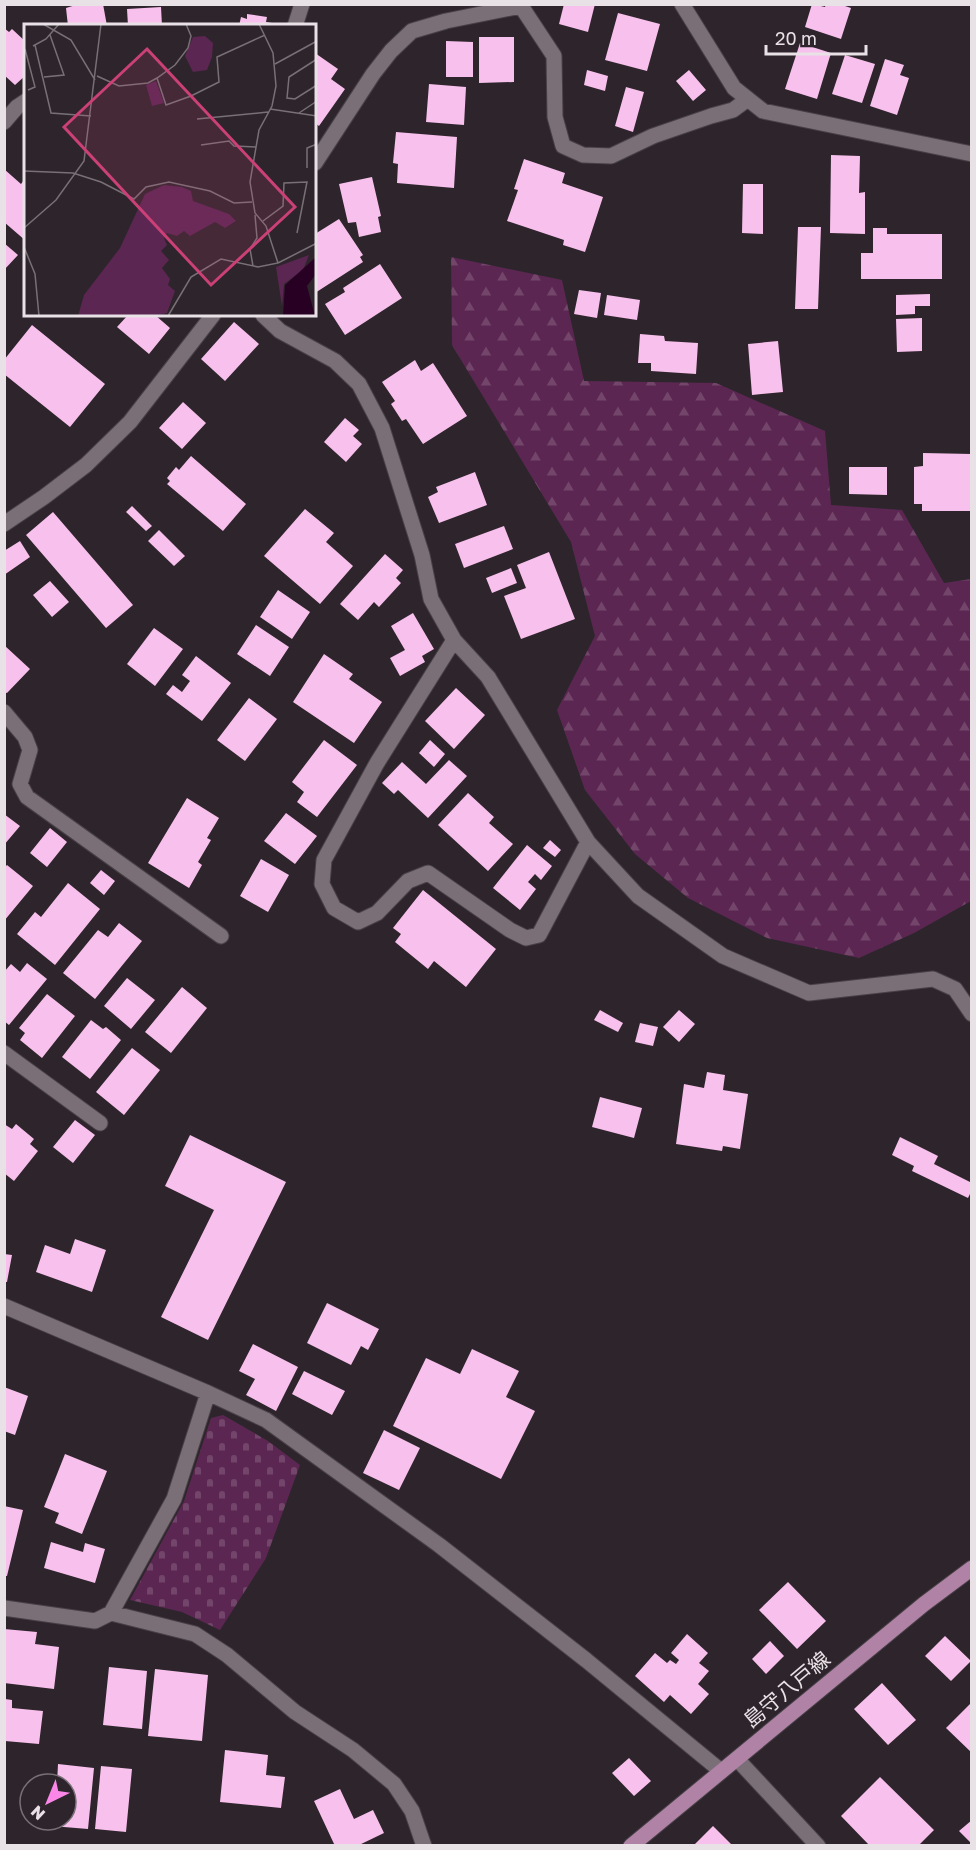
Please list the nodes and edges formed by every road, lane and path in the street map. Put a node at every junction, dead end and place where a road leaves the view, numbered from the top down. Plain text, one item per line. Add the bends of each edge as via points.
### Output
1 (302, 4) edge
2 (682, 4) edge
3 (522, 5) edge
4 (296, 24) edge
5 (748, 99) junction
6 (24, 102) edge
7 (4, 122) edge
8 (972, 154) edge
9 (316, 161) edge
10 (212, 316) edge
11 (265, 316) edge
12 (4, 524) edge
13 (454, 640) junction
14 (4, 712) edge
15 (588, 842) junction
16 (221, 936) dead end
17 (972, 1014) edge
18 (4, 1053) edge
19 (100, 1123) dead end
20 (4, 1306) edge
21 (208, 1393) junction
22 (972, 1568) edge
23 (4, 1608) edge
24 (111, 1613) junction
25 (737, 1759) junction
26 (721, 1771) junction
27 (424, 1845) edge
28 (631, 1845) edge
29 (818, 1845) edge

1 - 4 street
2 - 5 street via 734,88
3 - 5 street via 554,56 555,117 563,146 583,155 611,156 653,136 733,110
3 - 9 street via 412,31 373,74
5 - 8 street via 763,111
6 - 7 street
10 - 12 street via 130,422 86,465
11 - 13 street via 280,331 335,361 358,384 382,428 422,555 431,599
13 - 15 street via 488,676
13 - 15 street via 377,763 324,860 322,884 334,908 358,922 377,913 408,881 428,873 526,938 539,934
14 - 16 street via 25,737 30,750 20,784 27,797
15 - 17 street via 638,896 723,956 809,993 933,979 955,989
18 - 19 street
20 - 21 street
21 - 24 street via 174,1499
21 - 26 street via 266,1420 440,1545
22 - 25 main road, 島守八戸線
23 - 24 street via 95,1621
24 - 27 street via 195,1634 227,1655 393,1784 412,1810
25 - 26 main road, 島守八戸線
25 - 29 street
26 - 28 main road, 島守八戸線

